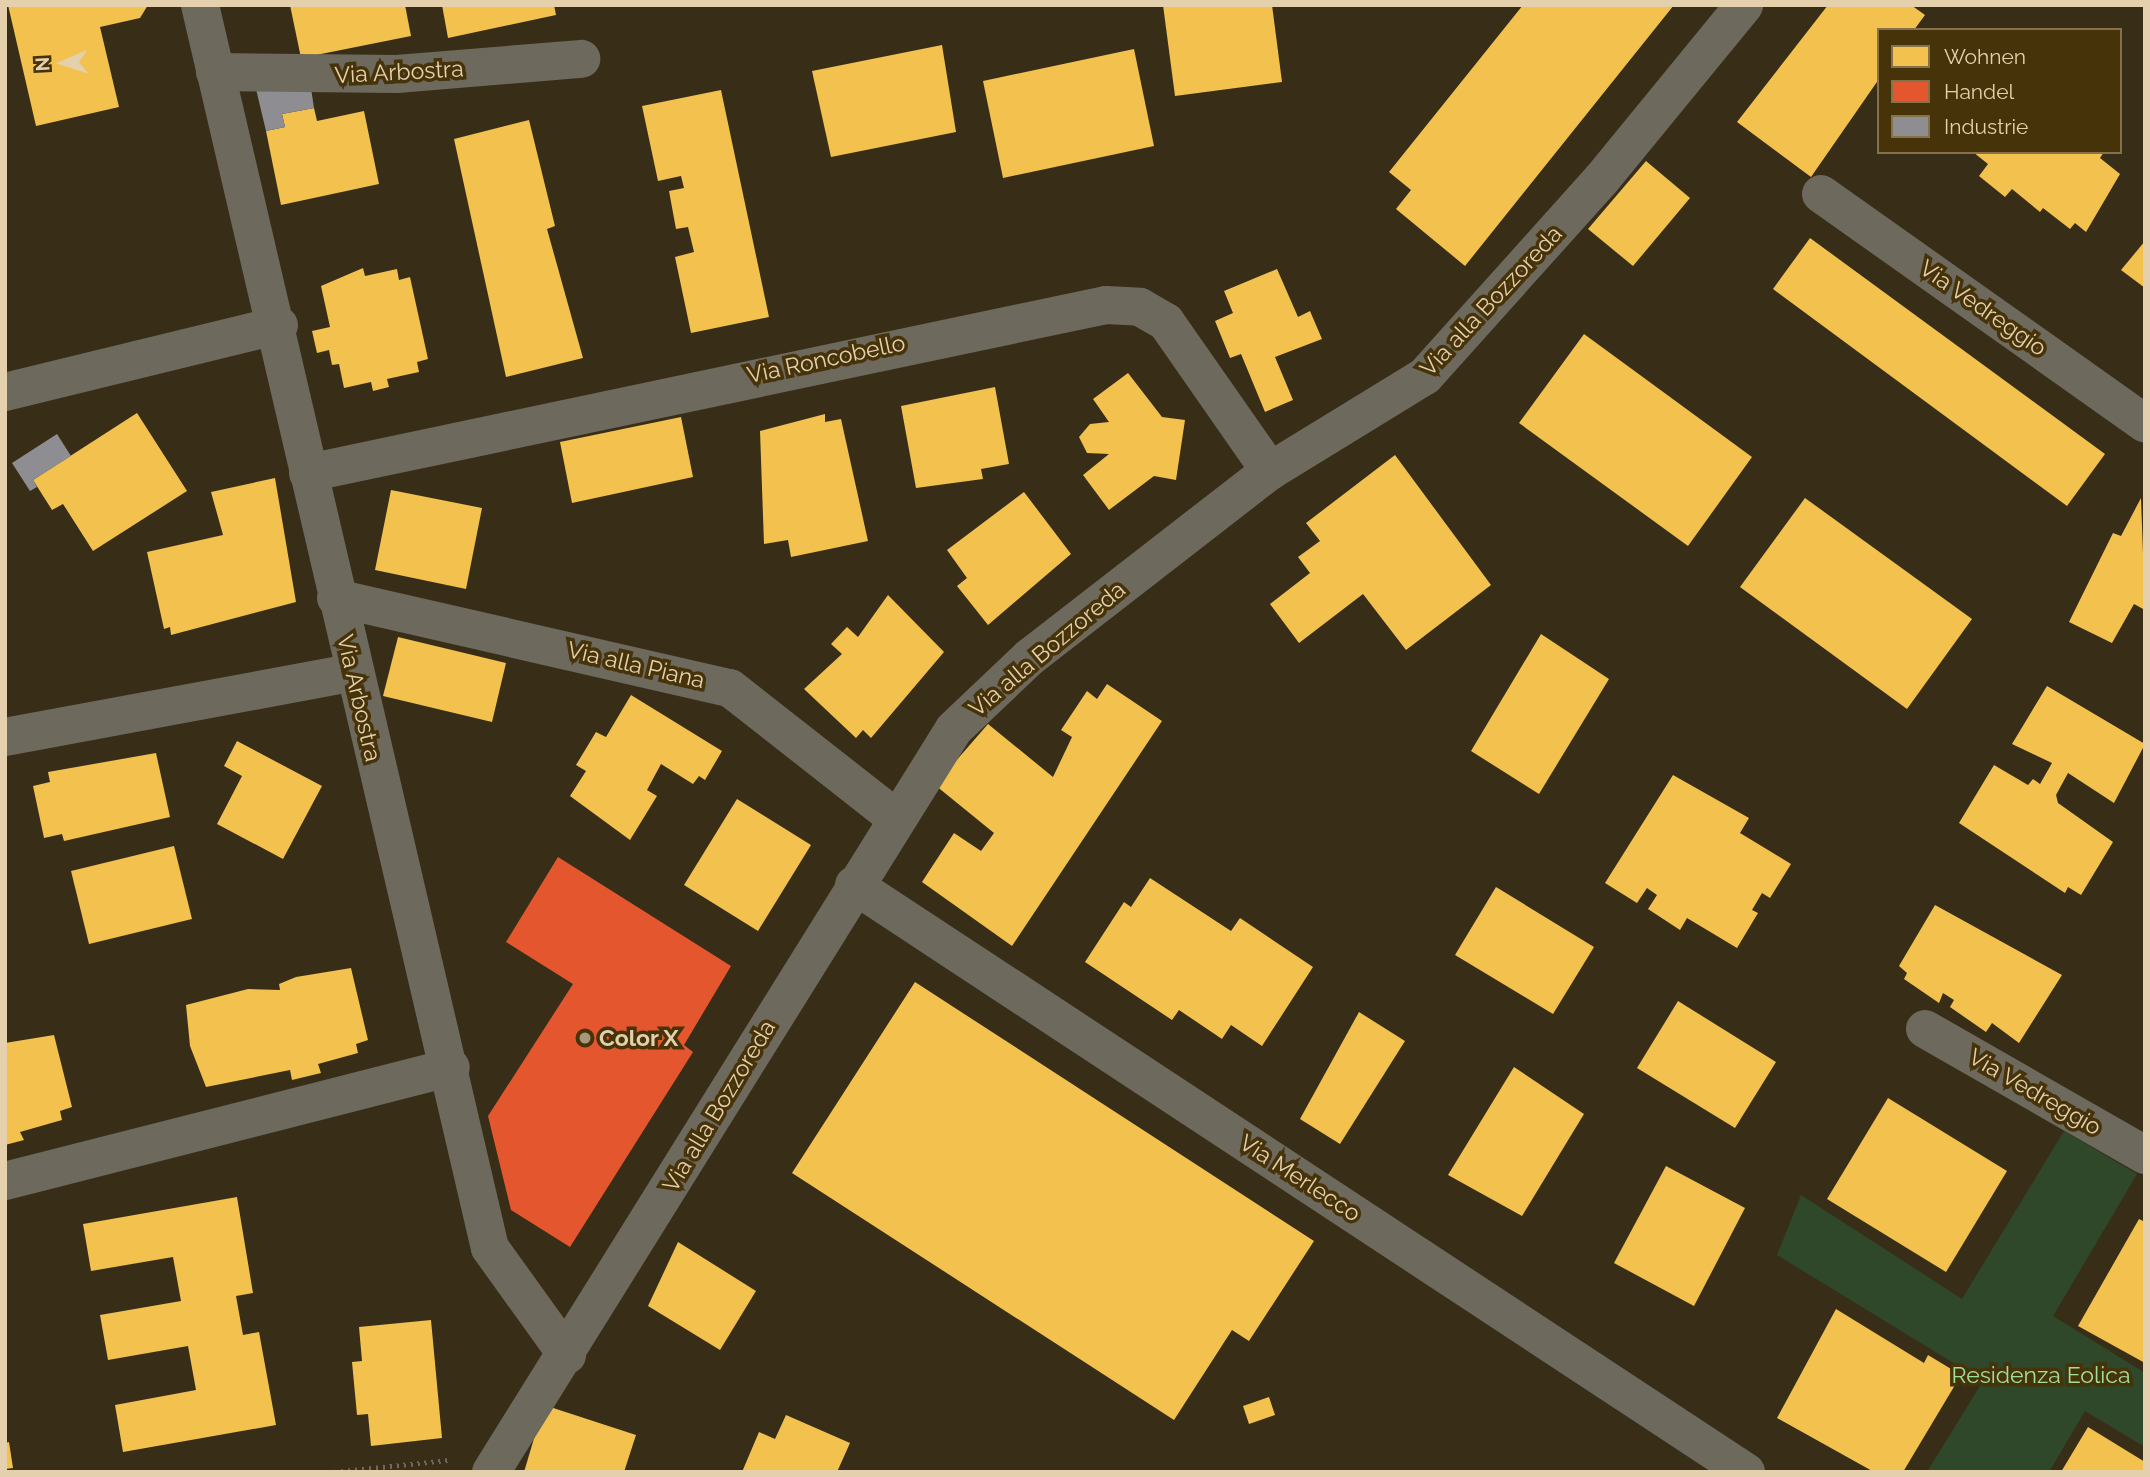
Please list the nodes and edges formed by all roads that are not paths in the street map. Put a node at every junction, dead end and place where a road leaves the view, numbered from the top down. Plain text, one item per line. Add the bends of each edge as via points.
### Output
1 (200, 5) edge
2 (1744, 5) edge
3 (581, 59) dead end
4 (215, 72) junction
5 (1821, 194) dead end
6 (279, 326) junction
7 (5, 392) edge
8 (2145, 423) edge
9 (1270, 471) junction
10 (308, 473) junction
11 (336, 598) junction
12 (352, 673) junction
13 (5, 737) edge
14 (895, 818) junction
15 (854, 885) junction
16 (1925, 1030) dead end
17 (451, 1067) junction
18 (2145, 1154) edge
19 (5, 1181) edge
20 (567, 1355) junction
21 (495, 1463) edge
22 (1745, 1472) edge

1 - 4 street, Via Arbostra
2 - 9 street, Via alla Bozzoreda via 1601,180 1425,376
3 - 4 street, Via Arbostra via 397,74
4 - 6 street, Via Arbostra
5 - 8 street, Via Vedreggio
6 - 7 street
6 - 10 street, Via Arbostra
9 - 10 street, Via Roncobello via 1166,323 1140,307 1106,305
9 - 14 street, Via alla Bozzoreda via 981,700 954,729
10 - 11 street, Via Arbostra
11 - 12 street, Via Arbostra
11 - 14 street, Via alla Piana via 730,688
12 - 13 street
12 - 17 street, Via Arbostra
14 - 15 street, Via alla Bozzoreda
15 - 20 street, Via alla Bozzoreda
15 - 22 street, Via Merlecco
16 - 18 street, Via Vedreggio
17 - 19 street
17 - 20 street, Via Arbostra via 490,1248
20 - 21 street, Via alla Bozzoreda

